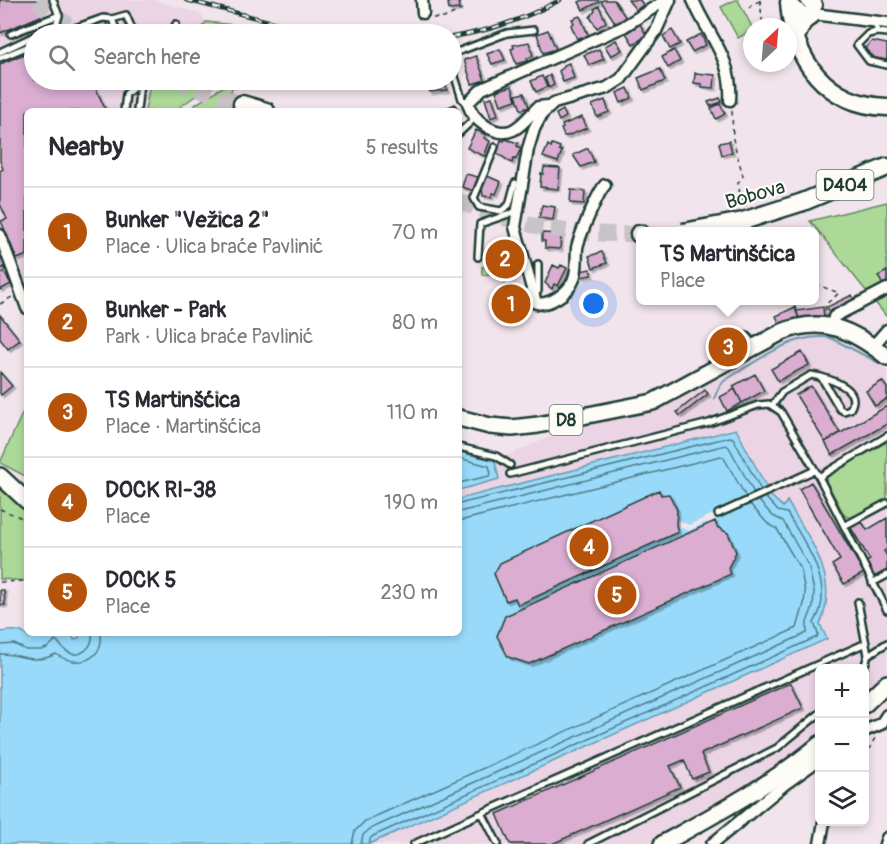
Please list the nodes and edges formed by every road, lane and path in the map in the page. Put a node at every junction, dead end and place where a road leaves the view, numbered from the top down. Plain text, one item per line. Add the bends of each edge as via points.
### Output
1 (53, 0) edge
2 (422, 0) edge
3 (459, 0) edge
4 (668, 0) edge
5 (693, 0) edge
6 (760, 0) edge
7 (794, 1) edge
8 (812, 7) edge
9 (749, 8) dead end
10 (59, 15) junction
11 (427, 15) joint
12 (762, 18) edge
13 (794, 18) edge
14 (112, 20) junction
15 (36, 24) edge
16 (56, 24) edge
17 (87, 24) edge
18 (114, 24) edge
19 (130, 24) edge
20 (880, 26) edge
21 (24, 29) edge
22 (534, 30) dead end
23 (887, 33) edge
24 (11, 34) dead end
25 (797, 35) edge
26 (24, 41) edge
27 (797, 43) edge
28 (24, 48) edge
29 (462, 50) edge
30 (0, 52) edge
31 (0, 58) edge
32 (887, 65) edge
33 (130, 90) edge
34 (139, 90) edge
35 (459, 90) edge
36 (730, 100) joint
37 (468, 103) junction
38 (242, 104) tunnel mouth
39 (548, 106) junction
40 (124, 108) edge
41 (137, 108) edge
42 (256, 108) edge
43 (887, 108) edge
44 (476, 117) junction
45 (462, 130) edge
46 (495, 147) dead end
47 (887, 167) edge
48 (515, 183) dead end
49 (605, 185) dead end
50 (515, 207) junction
51 (747, 209) dead end
52 (707, 227) edge
53 (0, 235) edge
54 (513, 255) dead end
55 (478, 257) dead end
56 (538, 264) dead end
57 (497, 274) dead end
58 (507, 281) junction
59 (819, 286) edge
60 (887, 289) edge
61 (513, 292) dead end
62 (24, 294) edge
63 (532, 296) junction
64 (0, 304) edge
65 (830, 323) junction
66 (887, 330) edge
67 (746, 334) dead end
68 (873, 346) junction
69 (756, 348) junction
70 (887, 357) edge
71 (821, 377) junction
72 (772, 406) junction
73 (462, 419) edge
74 (887, 436) edge
75 (462, 448) edge
76 (510, 465) dead end
77 (815, 470) junction
78 (510, 474) dead end
79 (0, 476) edge
80 (819, 477) junction
81 (24, 498) edge
82 (887, 503) edge
83 (0, 509) edge
84 (718, 514) dead end
85 (24, 519) edge
86 (844, 526) junction
87 (887, 575) edge
88 (24, 581) edge
89 (0, 582) edge
90 (872, 583) junction
91 (858, 602) dead end
92 (887, 610) edge
93 (866, 643) junction
94 (887, 643) edge
95 (868, 655) junction
96 (865, 664) edge
97 (887, 683) edge
98 (869, 700) edge
99 (815, 715) edge
100 (884, 720) edge
101 (869, 728) edge
102 (815, 748) edge
103 (869, 748) edge
104 (815, 762) edge
105 (482, 813) junction
106 (823, 826) edge
107 (887, 838) edge
108 (414, 844) edge
109 (498, 844) edge
110 (588, 844) edge
111 (662, 844) edge
112 (712, 844) edge
113 (820, 844) edge
114 (885, 844) edge

1 - 10 lane
2 - 11 street
3 - 11 path via 460,10 444,18
4 - 37 street via 623,27 482,89
4 - 39 street via 662,21 621,79
5 - 36 street via 727,63
6 - 9 path
6 - 12 path
7 - 8 street via 803,12
7 - 13 highway
8 - 20 street
8 - 25 highway
10 - 15 lane
10 - 16 lane
14 - 17 lane via 104,18
14 - 18 lane
14 - 19 lane via 126,15
20 - 23 lane
20 - 32 lane via 858,45 869,61
21 - 24 lane
22 - 29 lane via 507,33
26 - 30 lane
27 - 43 highway via 810,68 828,87 858,103
28 - 31 lane
33 - 40 lane
34 - 41 lane
35 - 37 lane
36 - 51 path via 733,139 743,176 738,183
37 - 44 street
38 - 42 highway
39 - 44 street via 538,107 510,131 487,127
39 - 50 street via 534,129
44 - 45 lane
46 - 50 lane via 474,198 479,207 489,210
47 - 52 highway, Bobova / D404, bridge via 803,202 743,221
48 - 50 lane
49 - 63 street via 577,246 573,282 546,303 538,304
50 - 55 lane via 480,224
50 - 63 street via 516,236
53 - 62 street
54 - 58 path via 512,273
56 - 63 lane via 538,291
57 - 58 path
58 - 61 path via 504,286
59 - 65 path via 838,293 825,305
60 - 65 street via 837,315
62 - 64 path
65 - 68 main road, D8
65 - 69 main road, D8 via 796,326
66 - 68 street
67 - 69 lane
68 - 70 main road, D8
69 - 73 main road, D8 via 653,402 512,428
71 - 71 lane via 840,409 850,409 854,402 844,385
71 - 72 lane via 802,379 779,394
72 - 77 lane via 781,412
72 - 78 lane via 758,405 709,423
74 - 80 lane
75 - 76 lane via 496,456
77 - 80 lane
77 - 84 lane
79 - 81 main road
80 - 86 lane
82 - 86 lane
83 - 85 path
86 - 90 lane
87 - 90 lane
88 - 89 path
90 - 92 lane
91 - 93 lane
93 - 95 lane
93 - 105 lane
94 - 95 lane
95 - 96 lane
97 - 98 main road
99 - 110 lane via 777,748
100 - 101 street
100 - 103 path
102 - 111 main road via 738,802
104 - 112 street
105 - 108 lane
105 - 109 lane
106 - 113 street
107 - 114 street

